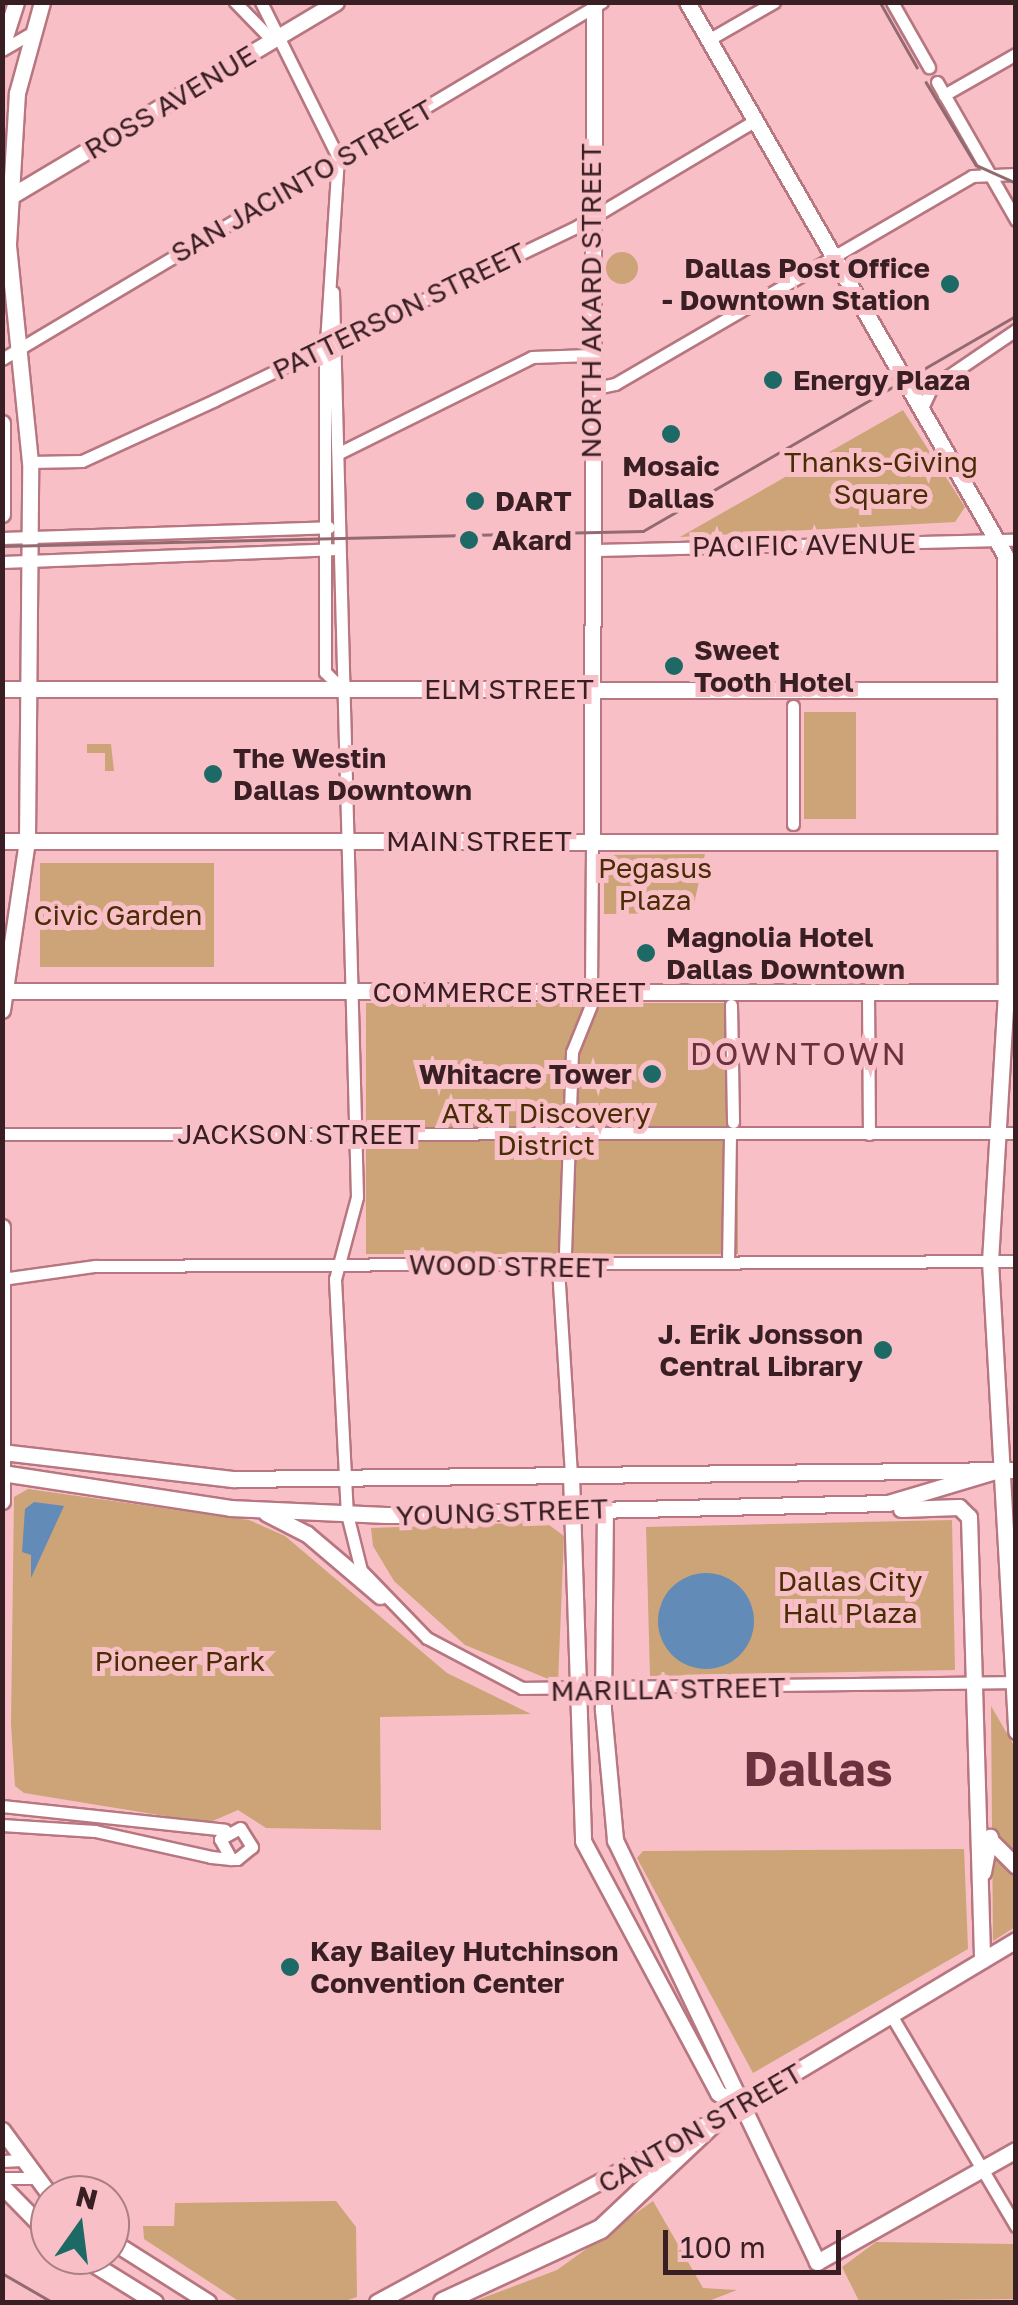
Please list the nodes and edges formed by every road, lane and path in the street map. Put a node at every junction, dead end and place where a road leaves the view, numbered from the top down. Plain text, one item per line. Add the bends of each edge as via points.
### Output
1 (16, 2) edge
2 (42, 2) edge
3 (236, 2) edge
4 (261, 2) edge
5 (336, 2) edge
6 (687, 2) edge
7 (774, 2) edge
8 (892, 2) edge
9 (596, 4) edge
10 (33, 32) junction
11 (273, 40) junction
12 (708, 40) junction
13 (2, 48) edge
14 (1016, 54) edge
15 (929, 67) dead end
16 (937, 82) dead end
17 (944, 95) junction
18 (754, 121) junction
19 (338, 157) junction
20 (1016, 174) edge
21 (989, 175) junction
22 (6, 199) edge
23 (591, 218) junction
24 (1016, 220) edge
25 (834, 258) junction
26 (334, 292) junction
27 (1016, 330) edge
28 (338, 341) junction
29 (325, 347) junction
30 (8, 356) edge
31 (590, 356) junction
32 (590, 389) junction
33 (923, 406) junction
34 (2, 423) edge
35 (341, 452) junction
36 (30, 462) junction
37 (2, 514) edge
38 (343, 526) junction
39 (326, 527) junction
40 (2, 538) edge
41 (26, 538) junction
42 (1007, 540) edge
43 (326, 549) junction
44 (344, 550) junction
45 (592, 550) junction
46 (2, 562) edge
47 (25, 562) junction
48 (26, 688) junction
49 (2, 689) edge
50 (592, 689) junction
51 (342, 690) junction
52 (1010, 690) edge
53 (793, 706) dead end
54 (793, 824) dead end
55 (27, 840) junction
56 (592, 840) junction
57 (2, 841) edge
58 (348, 841) junction
59 (1010, 842) edge
60 (3, 991) edge
61 (352, 992) junction
62 (1011, 992) edge
63 (868, 993) junction
64 (591, 998) junction
65 (731, 1005) dead end
66 (2, 1010) edge
67 (731, 1128) junction
68 (356, 1133) junction
69 (1008, 1133) edge
70 (2, 1134) edge
71 (564, 1134) junction
72 (869, 1134) junction
73 (2, 1226) edge
74 (564, 1253) dead end
75 (990, 1261) junction
76 (1016, 1261) edge
77 (728, 1263) junction
78 (340, 1265) junction
79 (558, 1268) junction
80 (3, 1279) edge
81 (3, 1452) edge
82 (1007, 1470) edge
83 (3, 1473) edge
84 (571, 1474) junction
85 (345, 1480) junction
86 (2, 1501) edge
87 (850, 1505) junction
88 (606, 1508) junction
89 (571, 1509) junction
90 (262, 1511) junction
91 (347, 1514) junction
92 (380, 1596) junction
93 (1011, 1682) edge
94 (972, 1684) junction
95 (603, 1690) junction
96 (574, 1692) junction
97 (1016, 1731) edge
98 (2, 1806) edge
99 (2, 1825) edge
100 (225, 1830) junction
101 (232, 1859) junction
102 (1016, 1866) edge
103 (979, 1892) junction
104 (1016, 1940) edge
105 (982, 1960) junction
106 (890, 2015) junction
107 (740, 2106) junction
108 (720, 2116) junction
109 (2, 2130) edge
110 (1016, 2150) edge
111 (22, 2160) junction
112 (2, 2161) edge
113 (983, 2169) junction
114 (33, 2175) edge
115 (2, 2178) edge
116 (30, 2178) edge
117 (2, 2186) edge
118 (30, 2215) edge
119 (1016, 2226) edge
120 (130, 2253) edge
121 (111, 2275) edge
122 (155, 2302) edge
123 (208, 2302) edge
124 (377, 2302) edge
125 (444, 2302) edge

1 - 13 main road
2 - 10 main road
3 - 11 street
4 - 11 street
5 - 11 main road, ROSS AVENUE
6 - 12 main road
7 - 12 street
8 - 15 street
9 - 19 street, SAN JACINTO STREET
9 - 23 main road, NORTH AKARD STREET
10 - 13 street
10 - 22 main road via 17,94
11 - 19 street
11 - 22 main road, ROSS AVENUE
12 - 18 main road
14 - 17 street
16 - 17 street
17 - 21 street
18 - 23 street, PATTERSON STREET
18 - 25 main road
19 - 26 street
19 - 30 street, SAN JACINTO STREET
20 - 21 street
21 - 24 street
21 - 25 street
22 - 30 main road
23 - 28 street, PATTERSON STREET
23 - 31 main road, NORTH AKARD STREET
25 - 32 street via 615,384
25 - 33 main road
26 - 28 street, MARILLA STREET
26 - 29 street
27 - 33 street via 932,387
28 - 29 street, PATTERSON STREET
28 - 35 street, MARILLA STREET
29 - 36 street, PATTERSON STREET via 82,460
29 - 39 street
30 - 36 main road
31 - 32 main road, NORTH AKARD STREET
31 - 35 street via 532,358
32 - 45 main road, NORTH AKARD STREET
33 - 42 main road
34 - 37 main road
35 - 38 street, MARILLA STREET
36 - 41 main road
38 - 39 street
38 - 44 street, MARILLA STREET
39 - 41 street
39 - 43 street
40 - 41 street
41 - 47 main road
42 - 45 street, PACIFIC AVENUE
42 - 52 main road
43 - 44 street
43 - 47 street
43 - 51 street via 325,672
44 - 51 street, MARILLA STREET
45 - 50 main road, NORTH AKARD STREET
46 - 47 street
47 - 48 main road
48 - 49 main road, ELM STREET
48 - 51 main road, ELM STREET
48 - 55 main road
50 - 51 main road, ELM STREET
50 - 52 main road, ELM STREET
50 - 56 main road, NORTH AKARD STREET
51 - 58 street, MARILLA STREET
52 - 59 main road
53 - 54 street
55 - 57 main road, MAIN STREET
55 - 58 main road, MAIN STREET
55 - 60 main road
56 - 58 main road, MAIN STREET
56 - 59 main road, MAIN STREET
56 - 64 street
58 - 61 street, MARILLA STREET
59 - 62 main road
60 - 61 main road, COMMERCE STREET
60 - 66 main road
61 - 64 main road, COMMERCE STREET
61 - 68 street, MARILLA STREET
62 - 63 main road, COMMERCE STREET
62 - 69 main road
63 - 64 main road, COMMERCE STREET
63 - 72 street
64 - 71 street via 572,1052
65 - 67 street
67 - 71 street, JACKSON STREET
67 - 72 street, JACKSON STREET
67 - 77 street
68 - 70 street, JACKSON STREET
68 - 71 street, JACKSON STREET
68 - 78 street, MARILLA STREET via 357,1197
69 - 72 street, JACKSON STREET
69 - 75 main road
71 - 74 street
73 - 80 main road
75 - 76 street, WOOD STREET
75 - 77 street, WOOD STREET
75 - 82 main road
77 - 79 street, WOOD STREET
78 - 79 street, WOOD STREET
78 - 80 street, WOOD STREET via 95,1266
78 - 85 street, MARILLA STREET
79 - 84 street
80 - 81 main road
81 - 83 main road
81 - 85 main road, YOUNG STREET via 166,1476
82 - 84 main road, YOUNG STREET
82 - 87 main road, YOUNG STREET via 920,1498
82 - 93 main road
83 - 86 main road
83 - 90 main road, YOUNG STREET
84 - 85 main road, YOUNG STREET
84 - 89 main road
85 - 91 street, MARILLA STREET
87 - 88 main road, YOUNG STREET
87 - 94 main road via 968,1514
88 - 89 main road, YOUNG STREET
88 - 95 main road
89 - 91 main road, YOUNG STREET
89 - 96 main road
90 - 91 main road, YOUNG STREET
90 - 92 main road via 308,1534
91 - 92 street, MARILLA STREET via 362,1570
92 - 96 street, MARILLA STREET via 487,1674
93 - 94 street, MARILLA STREET
93 - 97 main road
94 - 95 street, MARILLA STREET
94 - 103 main road
95 - 96 street, MARILLA STREET
95 - 107 main road via 615,1840 738,2081
96 - 107 main road via 578,1818 595,1873 718,2093
98 - 100 street
99 - 101 street via 95,1831
100 - 101 street via 220,1849
100 - 101 street via 240,1828 252,1842
102 - 103 main road via 990,1837
103 - 105 main road
104 - 105 main road, CANTON STREET
105 - 106 main road, CANTON STREET
106 - 107 main road, CANTON STREET
106 - 113 street
107 - 108 main road, CANTON STREET
107 - 113 main road via 817,2262
108 - 124 main road, CANTON STREET
108 - 125 highway via 601,2229
109 - 111 main road
110 - 113 main road
111 - 112 street
111 - 114 main road
113 - 119 street
115 - 116 street
117 - 118 main road
120 - 123 main road
121 - 122 main road

